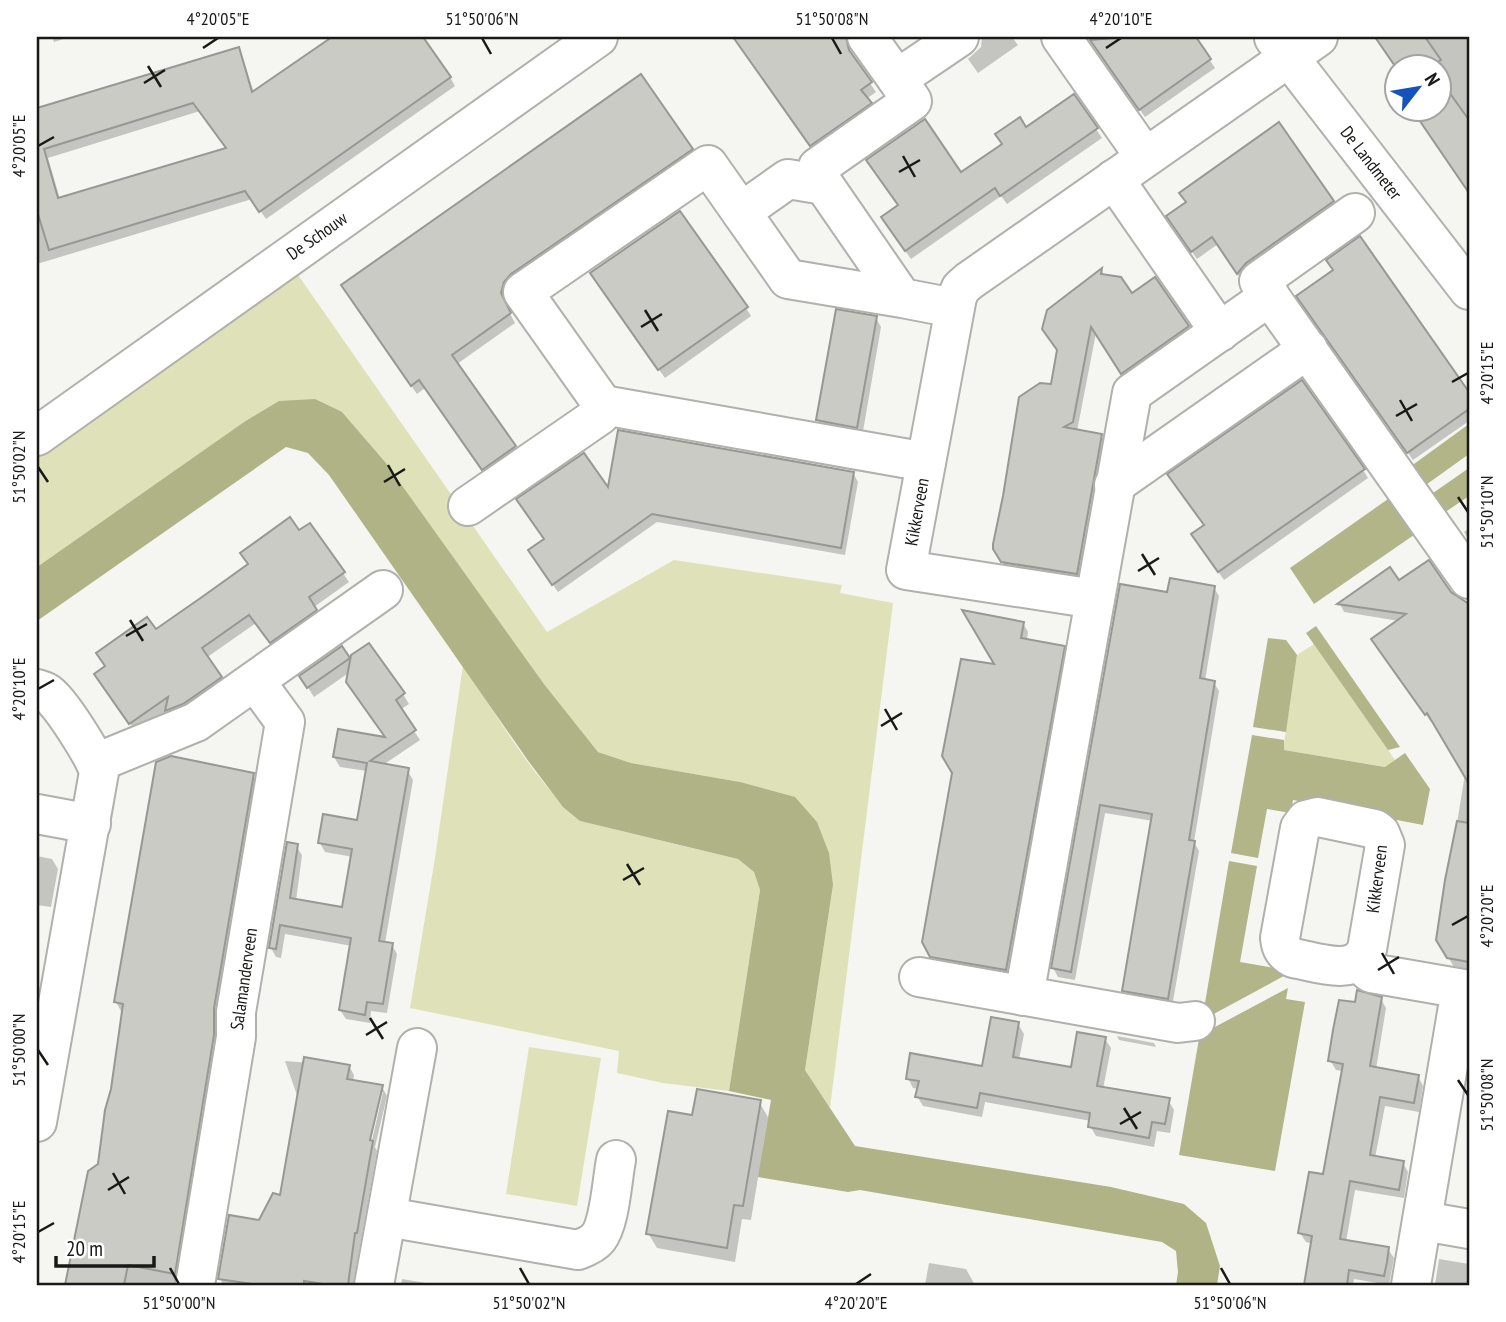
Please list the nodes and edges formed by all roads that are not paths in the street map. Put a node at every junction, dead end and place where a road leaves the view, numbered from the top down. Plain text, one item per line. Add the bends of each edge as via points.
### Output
1 (867, 37) edge
2 (959, 37) edge
3 (1060, 37) edge
4 (577, 43) edge
5 (1293, 44) edge
6 (897, 79) junction
7 (1145, 157) junction
8 (1114, 179) junction
9 (815, 183) junction
10 (741, 212) junction
11 (1356, 213) dead end
12 (1469, 290) edge
13 (1270, 296) junction
14 (902, 298) junction
15 (954, 308) junction
16 (1220, 332) junction
17 (1308, 349) junction
18 (603, 405) junction
19 (37, 436) edge
20 (926, 463) junction
21 (1114, 485) junction
22 (467, 506) dead end
23 (1469, 579) edge
24 (383, 590) dead end
25 (1095, 599) junction
26 (255, 681) junction
27 (37, 689) edge
28 (96, 763) junction
29 (37, 814) edge
30 (90, 824) junction
31 (1358, 962) dead end
32 (919, 977) dead end
33 (1465, 989) edge
34 (1024, 996) junction
35 (48, 1001) edge
36 (1195, 1021) dead end
37 (417, 1048) dead end
38 (37, 1122) edge
39 (616, 1160) dead end
40 (387, 1217) junction
41 (1423, 1221) junction
42 (1469, 1229) edge
43 (195, 1285) edge
44 (374, 1285) edge
45 (1411, 1285) edge

1 - 6 street
2 - 6 street
3 - 7 street
4 - 19 street, De Schouw
5 - 7 street, Kikkerveen
5 - 12 street, De Landmeter
6 - 9 street via 912,101 818,167
7 - 8 street, Kikkerveen
8 - 15 street, Kikkerveen via 969,281 961,288
8 - 16 street
9 - 10 street via 788,179
9 - 14 street via 824,185
10 - 14 street via 788,279
10 - 18 street via 708,165 523,292
11 - 13 street via 1259,281
13 - 16 street
13 - 17 street
14 - 15 street
15 - 20 street, Kikkerveen
16 - 21 street via 1132,393
17 - 21 street
17 - 23 street
18 - 20 street
18 - 22 street via 600,415
20 - 25 street, Kikkerveen via 906,570
21 - 25 street
24 - 26 street
25 - 34 street
26 - 28 street via 195,722
26 - 43 street, Salamanderveen via 285,722
27 - 28 street via 54,699
28 - 30 street via 98,780
29 - 30 street
30 - 35 street
31 - 33 street via 1371,973
32 - 34 street
33 - 41 street
34 - 36 street via 1178,1023
35 - 38 street
37 - 40 street
39 - 40 street via 604,1227 590,1245 578,1250
40 - 44 street
41 - 42 street
41 - 45 street

